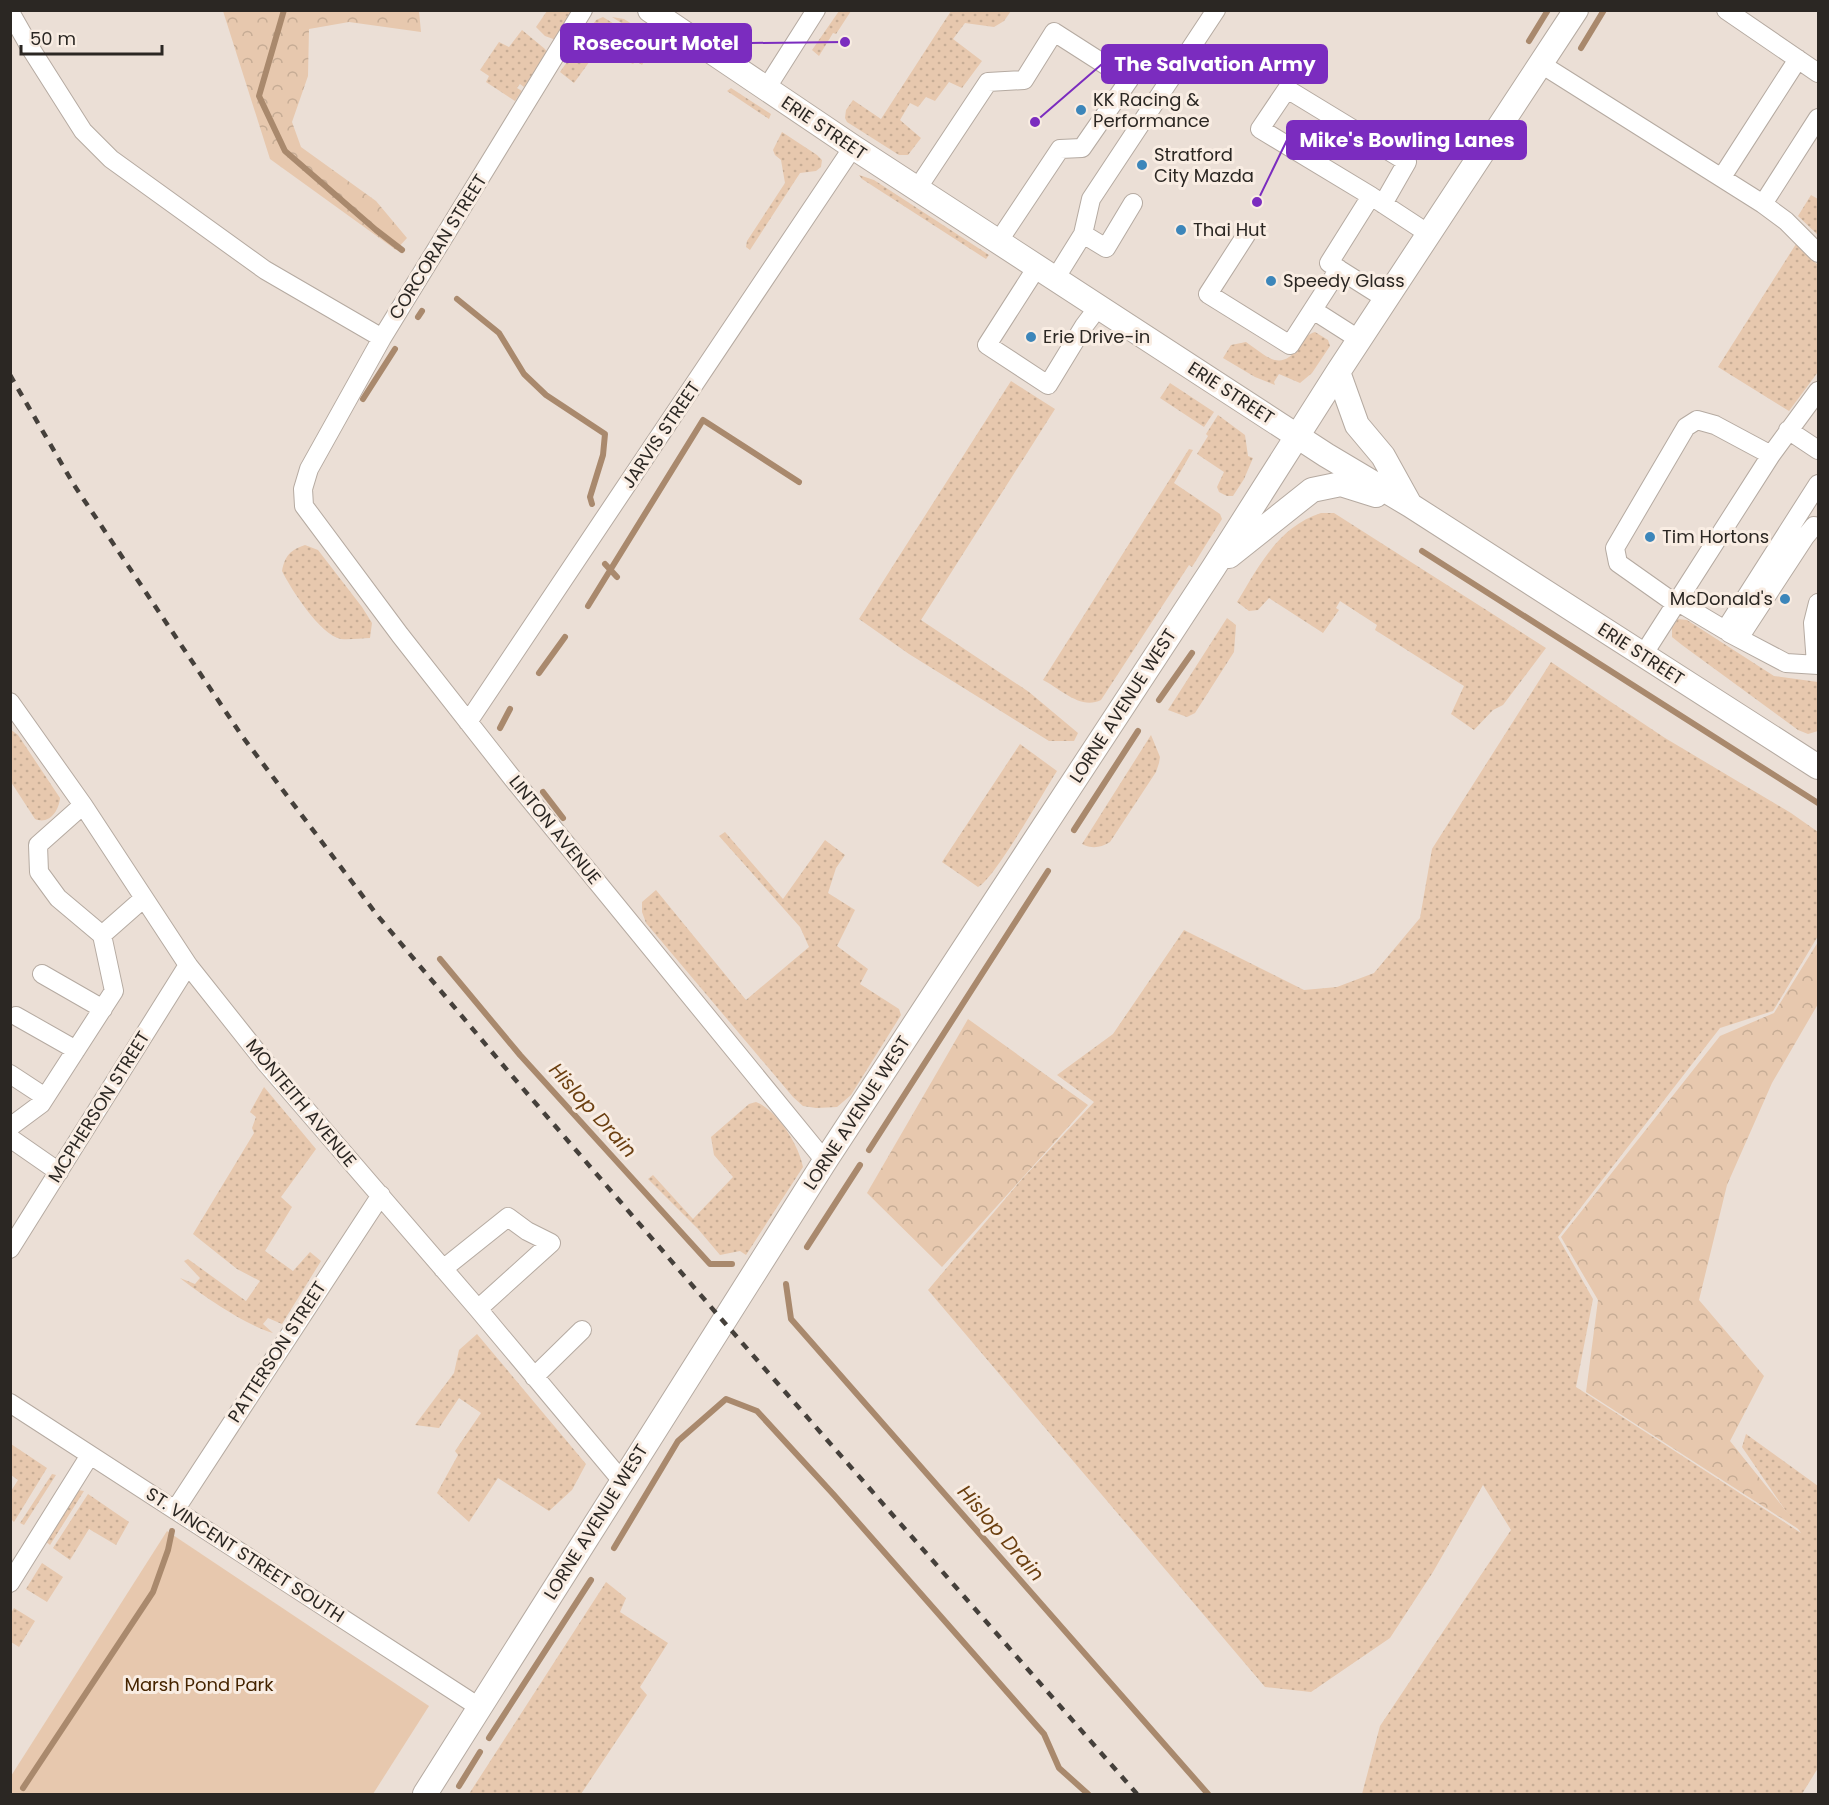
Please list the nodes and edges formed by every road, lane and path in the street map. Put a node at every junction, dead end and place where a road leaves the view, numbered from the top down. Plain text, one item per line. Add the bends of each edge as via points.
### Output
1 (583, 10) edge
2 (650, 10) edge
3 (816, 10) edge
4 (1216, 10) edge
5 (1576, 10) edge
6 (1726, 10) edge
7 (10, 12) edge
8 (1798, 59) junction
9 (1541, 64) junction
10 (1818, 73) edge
11 (766, 89) junction
12 (1818, 118) edge
13 (853, 147) junction
14 (1722, 177) junction
15 (917, 189) junction
16 (1377, 200) junction
17 (1133, 203) dead end
18 (1763, 204) junction
19 (1083, 234) junction
20 (1429, 234) junction
21 (1246, 235) dead end
22 (998, 242) junction
23 (1818, 253) edge
24 (1339, 269) junction
25 (1046, 273) junction
26 (1386, 299) junction
27 (1099, 306) junction
28 (1313, 310) junction
29 (382, 338) junction
30 (1360, 340) junction
31 (1338, 372) junction
32 (1818, 391) edge
33 (1788, 430) junction
34 (1298, 436) junction
35 (1818, 450) edge
36 (1771, 455) junction
37 (1818, 484) edge
38 (303, 489) joint
39 (1410, 505) junction
40 (1818, 527) edge
41 (1215, 567) junction
42 (1677, 603) junction
43 (1818, 603) edge
44 (1732, 634) junction
45 (1642, 655) junction
46 (1818, 663) edge
47 (10, 702) edge
48 (468, 722) junction
49 (1817, 763) edge
50 (83, 805) junction
51 (144, 898) junction
52 (102, 935) junction
53 (188, 965) junction
54 (42, 974) dead end
55 (103, 1009) junction
56 (16, 1016) dead end
57 (76, 1050) junction
58 (10, 1074) edge
59 (45, 1097) junction
60 (10, 1127) edge
61 (10, 1138) edge
62 (825, 1161) junction
63 (59, 1172) junction
64 (381, 1195) junction
65 (10, 1249) edge
66 (443, 1269) junction
67 (478, 1309) junction
68 (582, 1330) dead end
69 (534, 1377) junction
70 (10, 1403) edge
71 (90, 1455) junction
72 (622, 1481) junction
73 (175, 1510) junction
74 (10, 1583) edge
75 (479, 1707) junction
76 (425, 1794) edge

1 - 29 street, CORCORAN STREET
2 - 11 main road, ERIE STREET
3 - 11 street
4 - 19 street via 1091,199
5 - 9 main road, LORNE AVENUE WEST
6 - 8 street
7 - 29 street via 83,130 111,159 265,270
8 - 10 street
8 - 14 street
9 - 14 street
9 - 20 main road, LORNE AVENUE WEST
11 - 13 main road, ERIE STREET
12 - 18 street
13 - 15 main road, ERIE STREET
13 - 48 street, JARVIS STREET
14 - 18 street
15 - 22 main road, ERIE STREET
15 - 22 street via 988,81 1024,80 1054,32 1129,80 1082,148 1060,149
16 - 16 street via 1260,129 1287,89 1407,162
16 - 20 street
16 - 24 street via 1329,263
17 - 19 street via 1106,248
18 - 23 street
19 - 25 street
20 - 26 main road, LORNE AVENUE WEST
21 - 28 street via 1208,294 1290,345
22 - 25 main road, ERIE STREET
24 - 26 street
24 - 28 street
25 - 27 main road, ERIE STREET
25 - 27 street via 987,345 1048,385
26 - 30 main road, LORNE AVENUE WEST
27 - 34 main road, ERIE STREET
28 - 30 street
29 - 38 street, CORCORAN STREET via 309,469
30 - 31 main road, LORNE AVENUE WEST
31 - 34 main road, LORNE AVENUE WEST
31 - 39 main road via 1358,425 1383,456
32 - 33 street
33 - 35 street
33 - 36 street
34 - 39 main road, ERIE STREET
34 - 41 main road, LORNE AVENUE WEST
36 - 42 street
36 - 42 street via 1715,425 1697,420 1686,427 1615,548 1618,563
37 - 44 street
38 - 48 street, LINTON AVENUE via 304,506
39 - 41 main road via 1341,484 1312,490
39 - 45 main road, ERIE STREET
40 - 44 street via 1814,526 1805,537
41 - 62 main road, LORNE AVENUE WEST
42 - 44 street
42 - 45 street
43 - 46 street via 1813,623
44 - 46 street via 1786,663
45 - 49 main road, ERIE STREET
47 - 50 street, MONTEITH AVENUE
48 - 62 street, LINTON AVENUE
50 - 51 street, MONTEITH AVENUE
50 - 52 street via 38,845 39,872 58,898
51 - 52 street
51 - 53 street, MONTEITH AVENUE
52 - 55 street via 114,991
53 - 63 street, MCPHERSON STREET
53 - 64 street, MONTEITH AVENUE via 336,1147
54 - 55 street
55 - 57 street
56 - 57 street
57 - 59 street
58 - 59 street
59 - 60 street
61 - 63 street
62 - 72 main road, LORNE AVENUE WEST
63 - 65 street, MCPHERSON STREET
64 - 66 street, MONTEITH AVENUE
64 - 73 street, PATTERSON STREET
66 - 67 street, MONTEITH AVENUE
66 - 67 street via 508,1217 551,1243
67 - 69 street, MONTEITH AVENUE
68 - 69 street
69 - 72 street, MONTEITH AVENUE
70 - 71 street, ST. VINCENT STREET SOUTH
71 - 73 street, ST. VINCENT STREET SOUTH
71 - 74 street
72 - 75 main road, LORNE AVENUE WEST
73 - 75 street, ST. VINCENT STREET SOUTH
75 - 76 main road, LORNE AVENUE WEST

